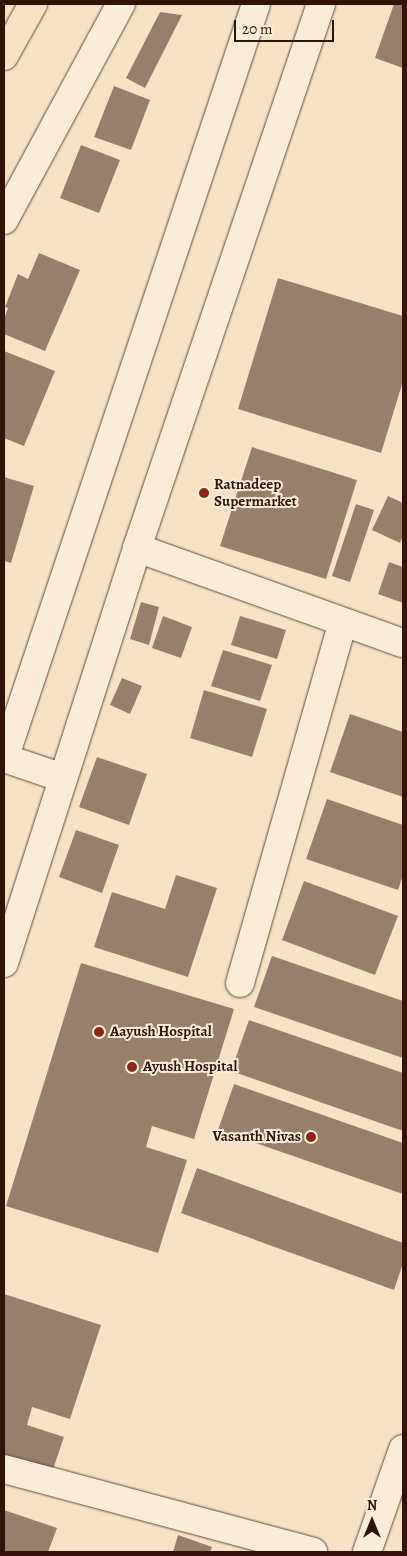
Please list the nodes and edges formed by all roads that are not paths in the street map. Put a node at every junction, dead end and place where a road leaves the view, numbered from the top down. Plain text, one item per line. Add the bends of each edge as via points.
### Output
1 (33, 4) edge
2 (121, 4) edge
3 (256, 4) edge
4 (321, 4) edge
5 (4, 56) edge
6 (4, 220) edge
7 (137, 548) junction
8 (343, 622) junction
9 (403, 643) edge
10 (10, 713) edge
11 (4, 758) edge
12 (63, 778) junction
13 (4, 963) edge
14 (240, 984) dead end
15 (403, 1449) edge
16 (4, 1470) edge
17 (313, 1552) edge
18 (367, 1552) edge

1 - 5 main road
2 - 6 street
3 - 10 street
4 - 7 street
7 - 8 street
7 - 12 street
8 - 9 street
8 - 14 street
10 - 11 street
11 - 12 street
12 - 13 street
15 - 18 street
16 - 17 street

